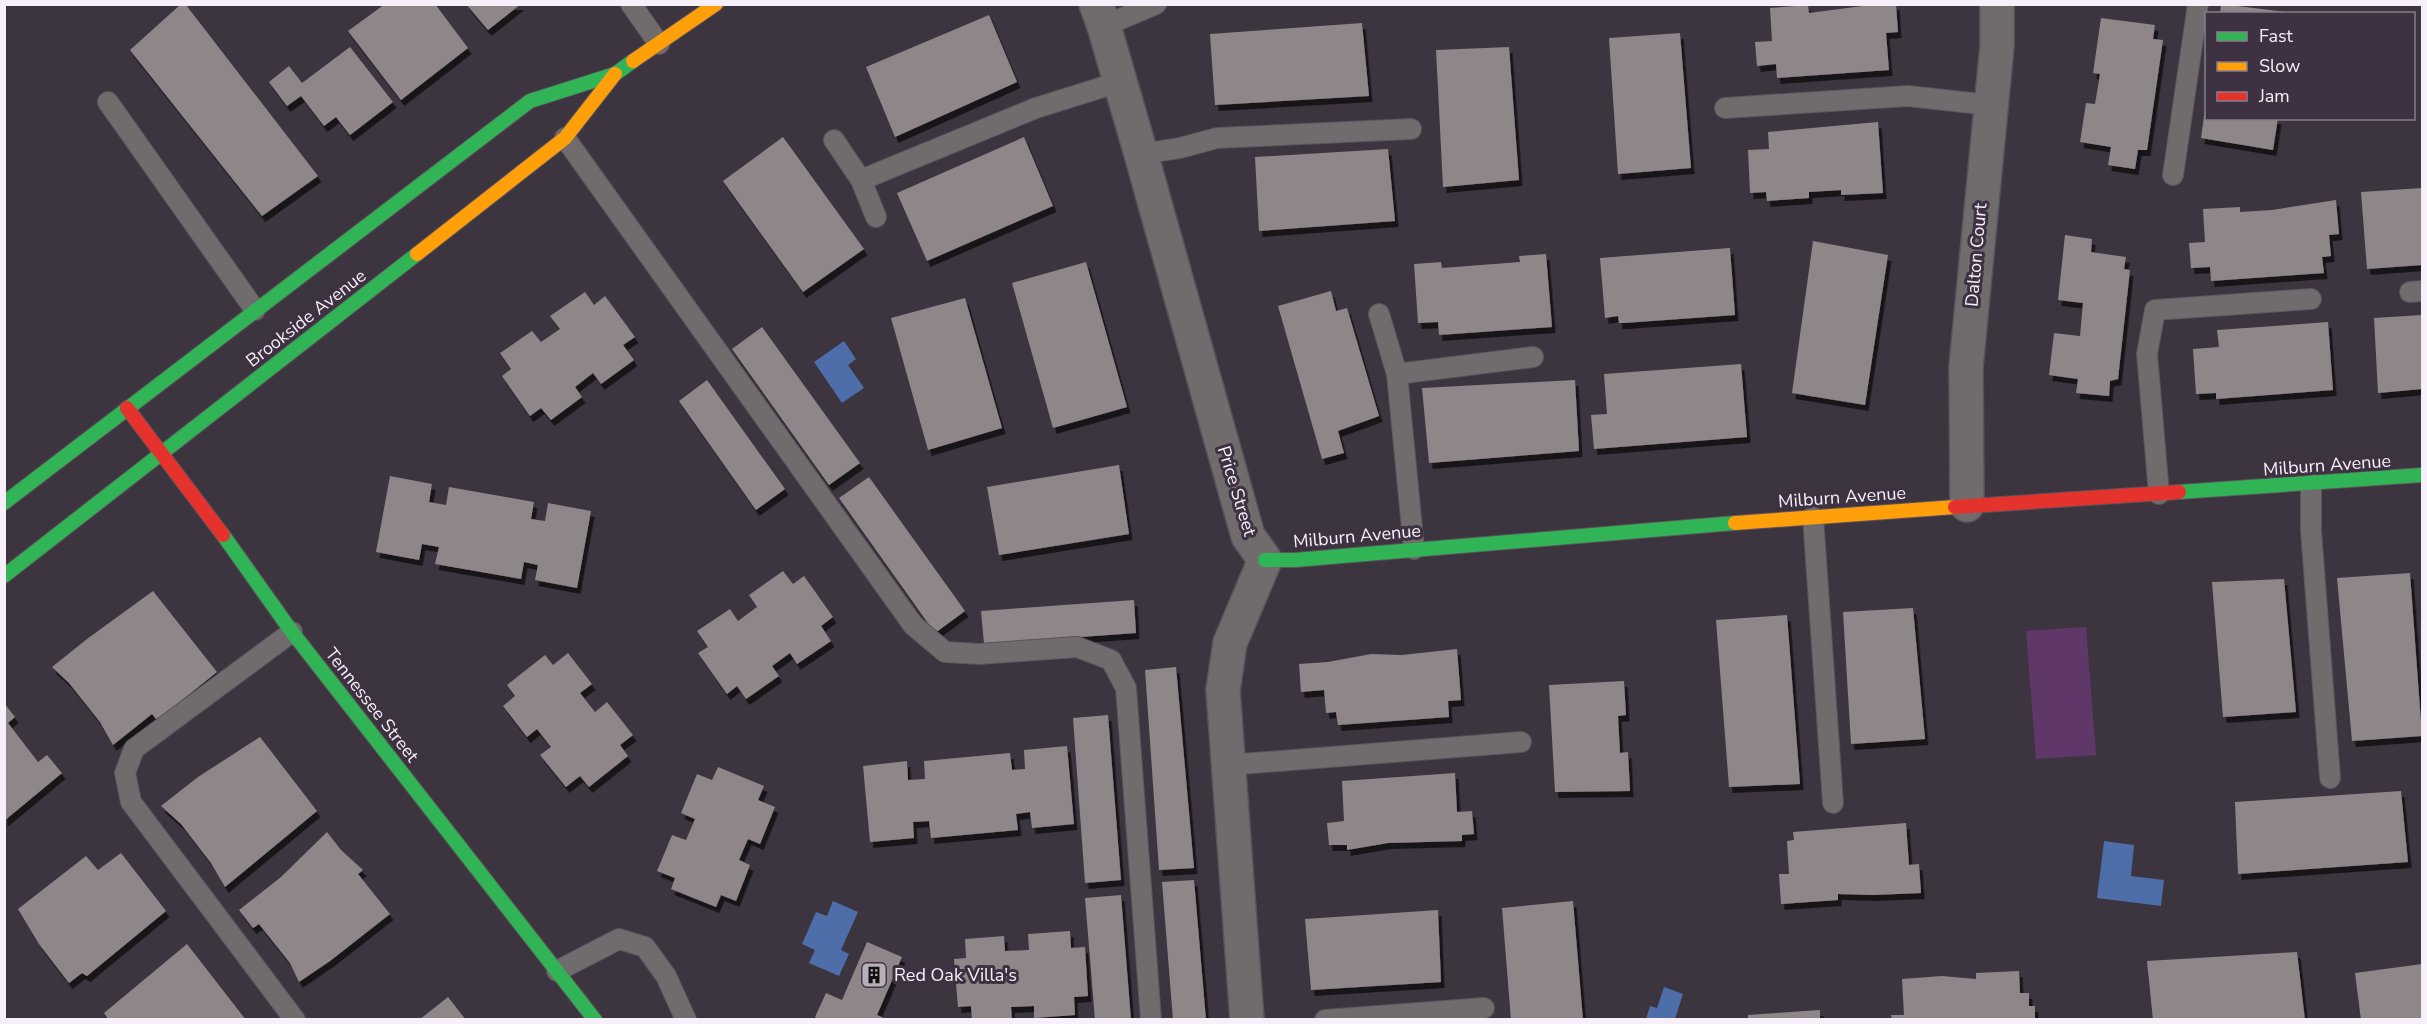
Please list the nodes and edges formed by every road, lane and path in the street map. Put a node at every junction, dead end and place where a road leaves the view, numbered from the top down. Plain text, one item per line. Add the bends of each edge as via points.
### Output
1 (631, 4) edge
2 (716, 4) edge
3 (1156, 4) edge
4 (1997, 4) edge
5 (2198, 4) edge
6 (1100, 15) edge
7 (659, 44) junction
8 (615, 74) junction
9 (1119, 82) junction
10 (108, 102) dead end
11 (1990, 105) junction
12 (1725, 108) dead end
13 (1411, 129) dead end
14 (565, 138) junction
15 (834, 140) dead end
16 (1141, 154) junction
17 (2173, 175) dead end
18 (861, 180) junction
19 (876, 217) dead end
20 (2311, 299) dead end
21 (255, 310) junction
22 (1379, 314) dead end
23 (1533, 357) dead end
24 (1397, 374) junction
25 (127, 408) junction
26 (163, 454) junction
27 (2422, 475) edge
28 (2311, 484) junction
29 (2159, 494) junction
30 (4, 503) edge
31 (1967, 505) junction
32 (1813, 517) junction
33 (1414, 549) junction
34 (1265, 560) junction
35 (4, 576) edge
36 (292, 632) junction
37 (1521, 742) dead end
38 (1228, 765) junction
39 (2330, 778) dead end
40 (1833, 803) dead end
41 (556, 971) junction
42 (1484, 1008) dead end
43 (294, 1020) edge
44 (595, 1020) edge
45 (686, 1020) edge
46 (1151, 1020) edge
47 (1247, 1020) edge
48 (1325, 1020) edge

1 - 7 lane
2 - 7 street, Brookside Avenue
3 - 6 lane
4 - 11 street, Dalton Court
5 - 17 lane
6 - 9 street, Price Street
7 - 8 street, Brookside Avenue
8 - 14 street, Brookside Avenue
8 - 21 street, Brookside Avenue via 530,101
9 - 16 street, Price Street
9 - 18 lane via 1036,108
10 - 21 lane
11 - 12 lane via 1908,96
11 - 31 street, Dalton Court via 1966,367
13 - 16 lane via 1217,138
14 - 26 street, Brookside Avenue
14 - 46 lane via 913,625 945,652 979,654 1077,647 1111,660 1126,688
15 - 18 lane
16 - 34 street, Price Street via 1248,536
18 - 19 lane
20 - 29 lane via 2155,310 2147,354
21 - 25 street, Brookside Avenue
22 - 24 lane
23 - 24 lane
24 - 33 lane
25 - 26 street, Tennessee Street
25 - 30 street, Brookside Avenue
26 - 35 street, Brookside Avenue
26 - 36 street, Tennessee Street
27 - 28 street, Milburn Avenue
28 - 29 street, Milburn Avenue
28 - 39 lane via 2311,531
29 - 31 street, Milburn Avenue
31 - 32 street, Milburn Avenue
32 - 33 street, Milburn Avenue
32 - 40 lane
33 - 34 street, Milburn Avenue
34 - 38 street via 1230,643 1223,690
36 - 41 street, Tennessee Street
36 - 43 lane via 134,749 125,773 131,802
37 - 38 lane
38 - 47 street
41 - 44 street, Tennessee Street
41 - 45 lane via 619,939 645,947 666,976
42 - 48 lane

